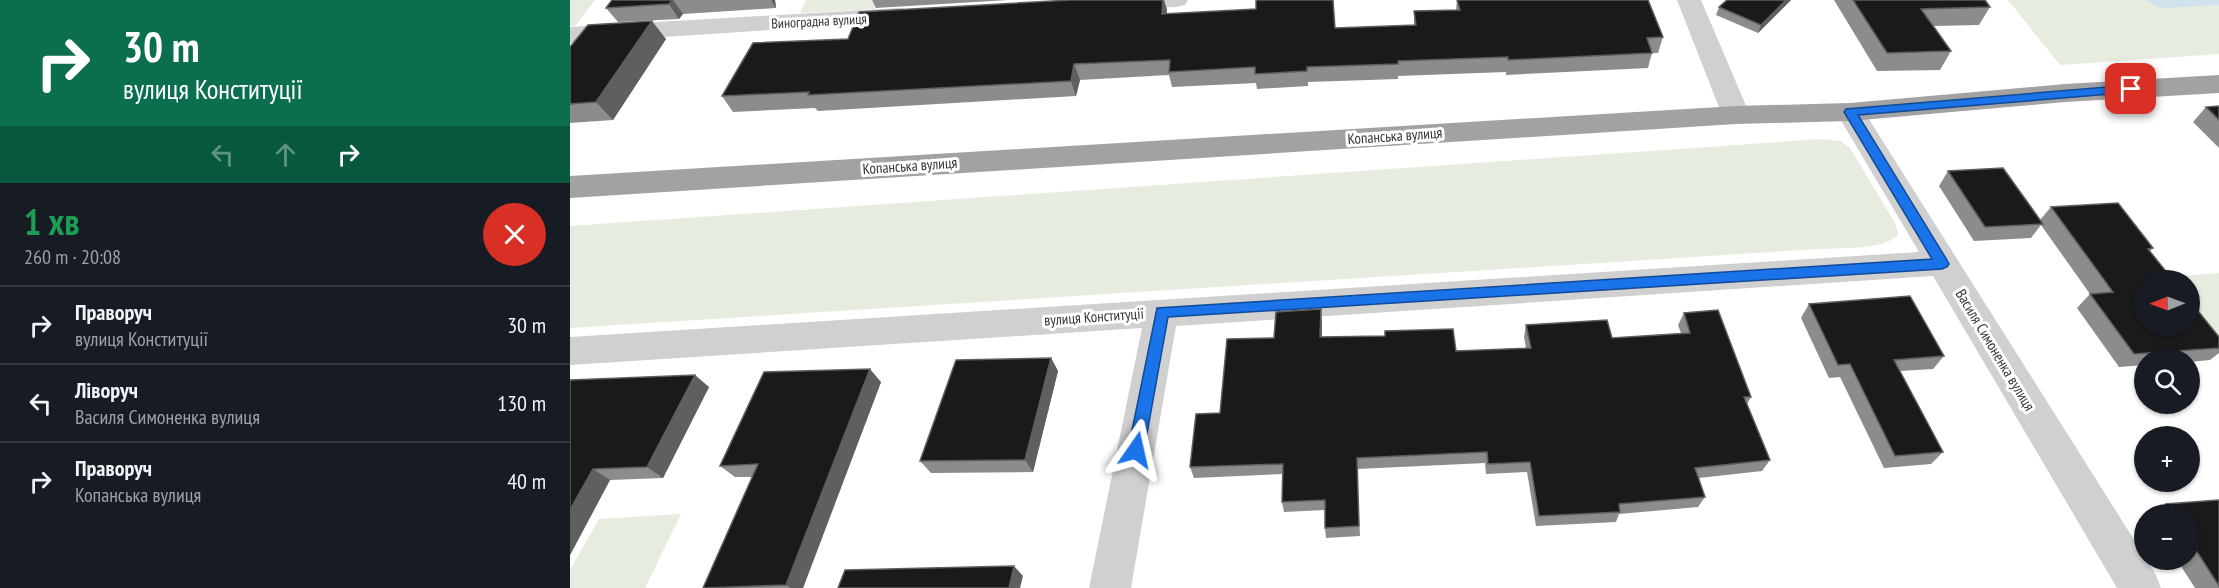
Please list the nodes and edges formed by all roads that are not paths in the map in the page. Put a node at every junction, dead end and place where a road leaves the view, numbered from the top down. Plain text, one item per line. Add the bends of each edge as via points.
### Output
1 (1176, 0) edge
2 (1689, 0) edge
3 (1093, 5) edge
4 (611, 8) edge
5 (926, 15) edge
6 (579, 42) edge
7 (2219, 84) edge
8 (1850, 112) junction
9 (1736, 115) junction
10 (570, 187) edge
11 (1942, 264) junction
12 (1162, 312) junction
13 (570, 351) edge
14 (1110, 588) edge
15 (2140, 588) edge

1 - 3 street
2 - 9 street
4 - 6 street
5 - 6 street, Виноградна вулиця
7 - 8 highway, Копанська вулиця
8 - 9 highway, Копанська вулиця
8 - 11 street, Василя Симоненка вулиця
9 - 10 highway, Копанська вулиця
11 - 12 street, вулиця Конституції
11 - 15 street, Василя Симоненка вулиця
12 - 13 street, вулиця Конституції
12 - 14 street

